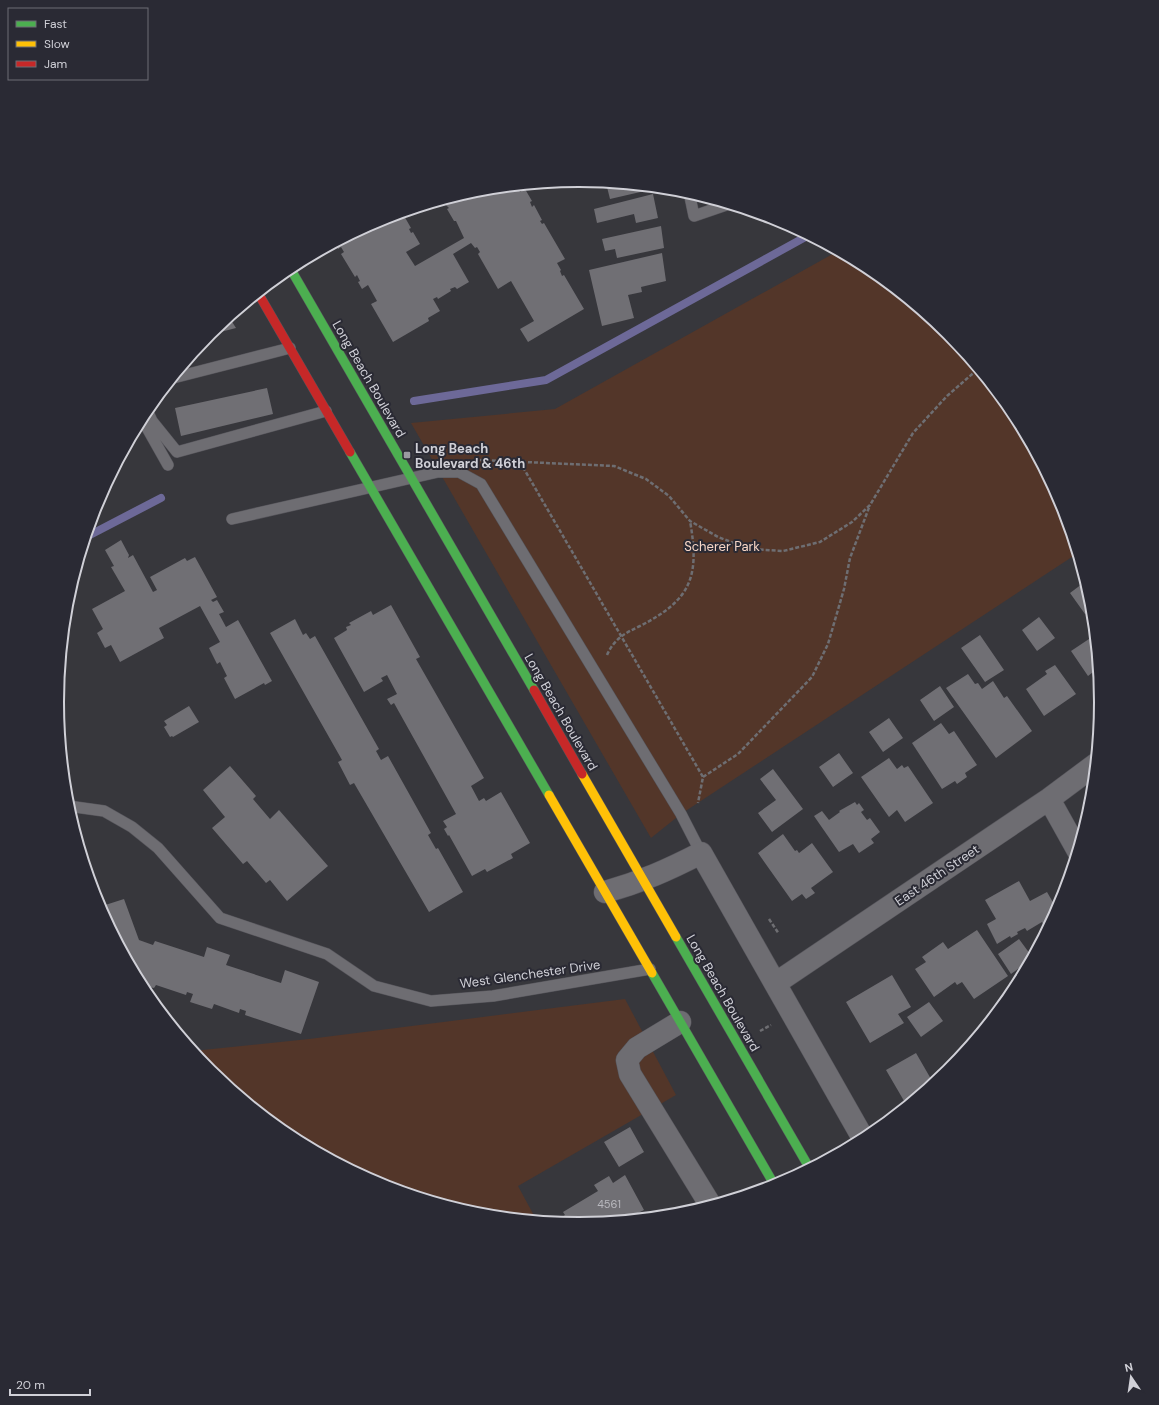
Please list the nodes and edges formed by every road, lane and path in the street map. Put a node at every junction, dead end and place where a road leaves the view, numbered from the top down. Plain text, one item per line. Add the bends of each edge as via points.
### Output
1 (691, 200) edge
2 (720, 207) edge
3 (293, 274) edge
4 (261, 298) edge
5 (290, 348) junction
6 (974, 372) edge
7 (181, 376) edge
8 (326, 411) junction
9 (150, 417) edge
10 (145, 425) edge
11 (476, 460) dead end
12 (520, 462) junction
13 (168, 465) dead end
14 (411, 478) junction
15 (371, 487) junction
16 (870, 505) junction
17 (232, 520) dead end
18 (690, 521) junction
19 (621, 635) junction
20 (606, 658) dead end
21 (1091, 768) edge
22 (703, 777) junction
23 (1049, 800) junction
24 (75, 807) edge
25 (697, 807) dead end
26 (1075, 845) edge
27 (701, 853) junction
28 (643, 881) junction
29 (605, 892) junction
30 (767, 916) dead end
31 (779, 934) dead end
32 (650, 969) junction
33 (776, 983) junction
34 (680, 1022) junction
35 (773, 1024) dead end
36 (760, 1032) dead end
37 (861, 1134) edge
38 (808, 1165) edge
39 (773, 1181) edge
40 (708, 1201) edge

1 - 2 lane via 694,216
3 - 14 main road, Long Beach Boulevard
4 - 5 main road
5 - 7 lane
5 - 8 main road
6 - 16 path via 946,396 913,433
8 - 9 lane via 177,452
8 - 15 main road
10 - 13 lane
11 - 12 path
12 - 18 path via 614,466 646,479 669,496
12 - 19 path
14 - 15 lane
14 - 27 lane via 438,472 459,472 481,484 681,814
14 - 28 main road, Long Beach Boulevard
15 - 17 lane
15 - 29 main road
16 - 18 path via 852,522 820,542 783,551 750,549 718,537
16 - 22 path via 850,558 828,644 812,677 738,754
18 - 19 path via 694,563 690,580 682,596 663,614
19 - 20 path
19 - 22 path
21 - 23 street, East 46th Street
22 - 25 path
23 - 26 street
23 - 33 street, East 46th Street
24 - 32 lane, West Glenchester Drive via 104,811 132,827 158,848 220,918 327,954 374,986 430,1001 493,996
27 - 28 street
27 - 33 street
28 - 29 street
28 - 38 main road, Long Beach Boulevard
29 - 32 main road
30 - 31 path
32 - 34 main road
33 - 37 street
34 - 39 main road
34 - 40 street via 637,1048 627,1060 630,1074
35 - 36 path

